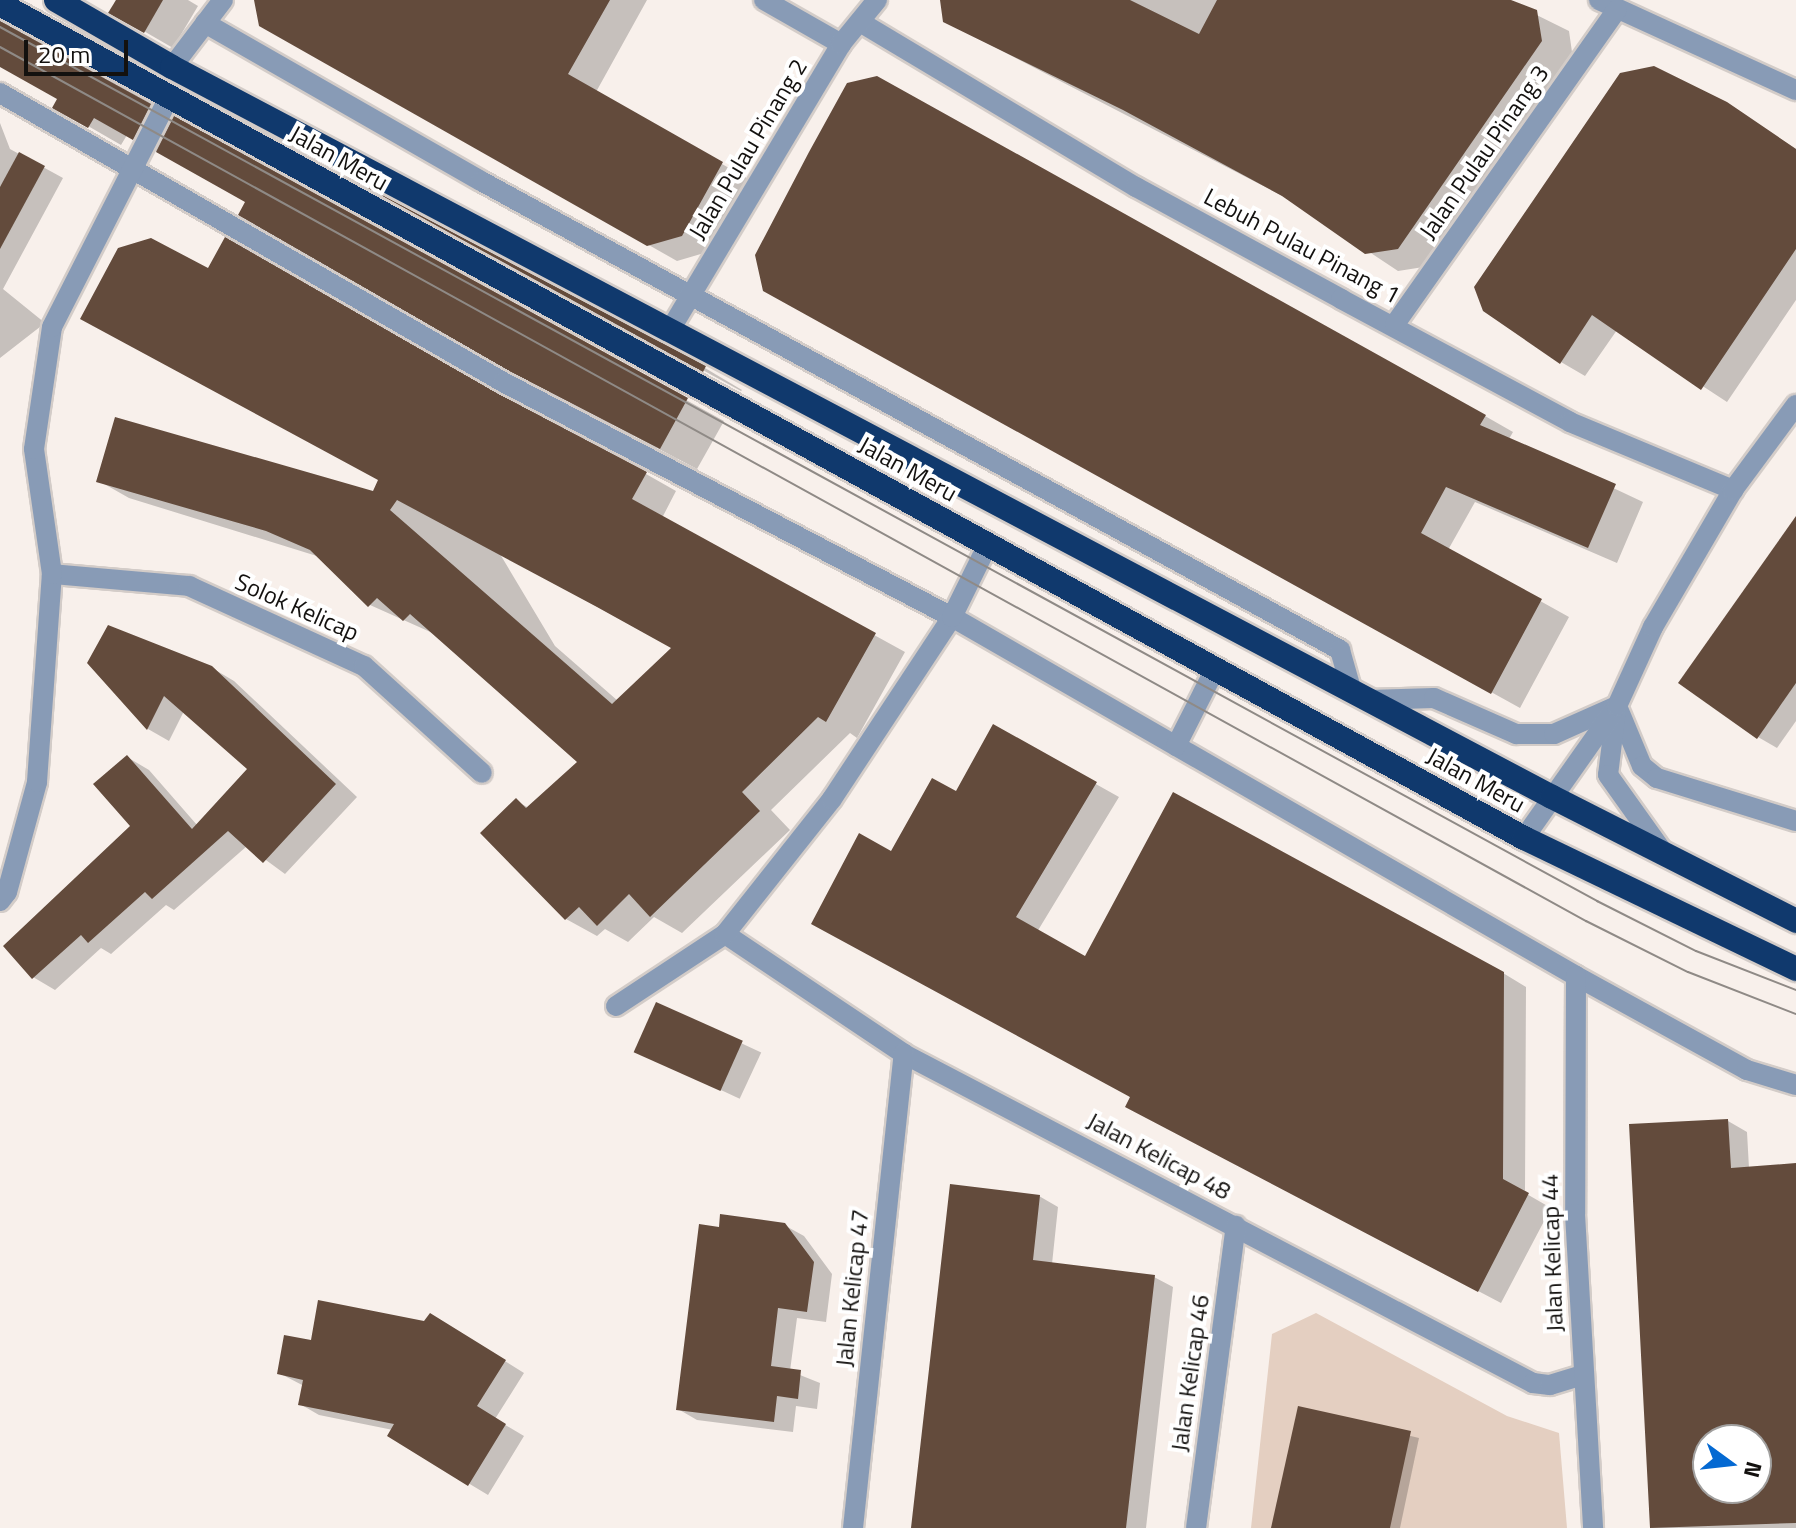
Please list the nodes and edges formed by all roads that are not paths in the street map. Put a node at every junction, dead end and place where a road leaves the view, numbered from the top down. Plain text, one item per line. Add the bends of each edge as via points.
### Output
1 (56, 0) edge
2 (223, 0) edge
3 (764, 0) edge
4 (877, 0) edge
5 (0, 4) edge
6 (1608, 4) edge
7 (860, 22) junction
8 (205, 23) junction
9 (841, 44) junction
10 (172, 67) junction
11 (1796, 90) edge
12 (0, 93) edge
13 (169, 97) junction
14 (129, 168) junction
15 (692, 294) junction
16 (1395, 324) junction
17 (670, 330) junction
18 (1796, 405) edge
19 (1733, 490) junction
20 (988, 544) junction
21 (52, 574) junction
22 (952, 617) junction
23 (1215, 669) junction
24 (1360, 696) junction
25 (1617, 706) junction
26 (1176, 746) junction
27 (482, 773) dead end
28 (1552, 797) junction
29 (1796, 821) edge
30 (1524, 838) junction
31 (1663, 852) junction
32 (0, 901) edge
33 (1796, 921) edge
34 (725, 934) junction
35 (1796, 969) edge
36 (1576, 976) junction
37 (616, 1006) dead end
38 (904, 1054) junction
39 (1796, 1085) edge
40 (1236, 1226) junction
41 (1583, 1375) junction
42 (853, 1528) edge
43 (1196, 1528) edge
44 (1593, 1528) edge

1 - 10 highway, Jalan Meru
2 - 8 street
3 - 9 street
4 - 7 street, Jalan Pulau Pinang 2
5 - 13 highway, Jalan Meru
6 - 11 street
6 - 16 street, Jalan Pulau Pinang 3
7 - 9 street, Jalan Pulau Pinang 2
7 - 16 street, Lebuh Pulau Pinang 1 via 1136,187
8 - 10 street
8 - 15 street
9 - 15 street, Jalan Pulau Pinang 2
10 - 17 highway, Jalan Meru
12 - 14 street
13 - 14 street
13 - 20 highway, Jalan Meru
14 - 21 street via 52,327 34,449
14 - 22 street via 503,382
15 - 17 street, Jalan Pulau Pinang 2
15 - 24 street via 1340,650
16 - 19 street, Lebuh Pulau Pinang 1 via 1570,422
17 - 24 highway, Jalan Meru
18 - 19 street
19 - 25 street via 1653,627
20 - 22 street
20 - 23 highway, Jalan Meru
21 - 27 street, Solok Kelicap via 189,586 364,666
21 - 32 street via 37,782 7,892
22 - 26 street
22 - 34 street via 832,799
23 - 26 street
23 - 30 highway, Jalan Meru
24 - 25 street via 1434,698 1516,734 1554,734
24 - 28 highway, Jalan Meru
25 - 28 street
25 - 29 street via 1642,766 1657,778
25 - 31 street via 1608,775
26 - 36 street
28 - 30 street
28 - 31 highway, Jalan Meru
30 - 35 highway, Jalan Meru
31 - 33 highway, Jalan Meru
34 - 37 street
34 - 38 street, Jalan Kelicap 48
36 - 39 street via 1747,1070
36 - 41 street, Jalan Kelicap 44 via 1575,1214
38 - 40 street, Jalan Kelicap 48
38 - 42 street, Jalan Kelicap 47
40 - 41 street, Jalan Kelicap 48 via 1533,1383 1550,1385
40 - 43 street, Jalan Kelicap 46
41 - 44 street, Jalan Kelicap 44

